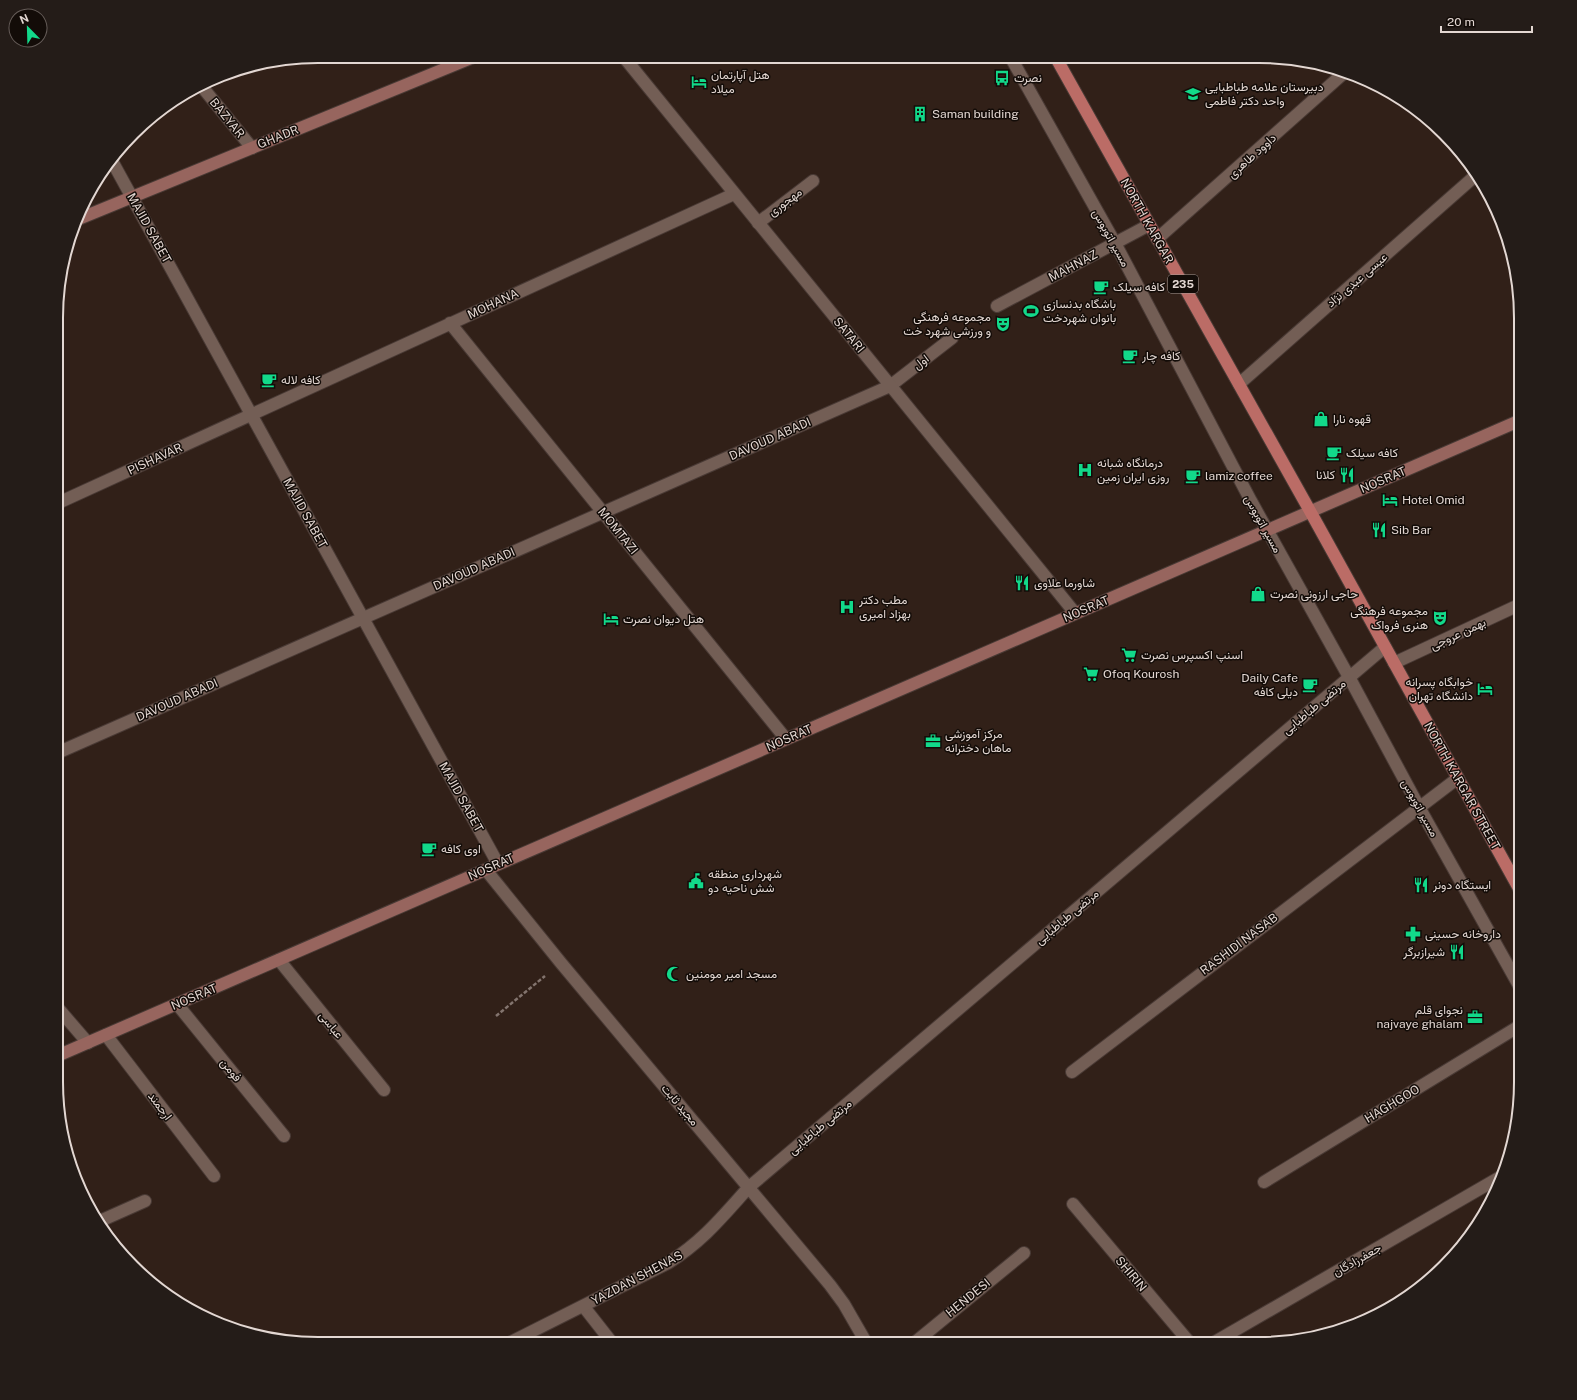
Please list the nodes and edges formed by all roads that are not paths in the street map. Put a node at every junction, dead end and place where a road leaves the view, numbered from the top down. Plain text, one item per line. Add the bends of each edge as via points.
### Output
1 (459, 63) edge
2 (629, 63) edge
3 (1014, 63) edge
4 (1059, 63) edge
5 (1341, 77) edge
6 (204, 89) edge
7 (252, 148) junction
8 (114, 165) edge
9 (1472, 178) edge
10 (813, 181) dead end
11 (734, 194) junction
12 (132, 197) junction
13 (83, 217) edge
14 (758, 223) junction
15 (1150, 225) junction
16 (1158, 239) junction
17 (1115, 243) junction
18 (997, 306) dead end
19 (450, 323) junction
20 (952, 338) dead end
21 (1239, 384) junction
22 (890, 386) junction
23 (252, 414) junction
24 (1514, 423) edge
25 (63, 501) edge
26 (1310, 511) junction
27 (603, 512) junction
28 (1266, 530) junction
29 (1514, 607) edge
30 (1075, 614) junction
31 (363, 618) junction
32 (1385, 647) junction
33 (1394, 663) junction
34 (1349, 677) junction
35 (786, 739) junction
36 (63, 750) edge
37 (1458, 778) junction
38 (1419, 807) junction
39 (498, 864) junction
40 (486, 870) junction
41 (1514, 879) edge
42 (279, 960) junction
43 (1514, 977) edge
44 (177, 1004) junction
45 (63, 1014) edge
46 (1514, 1029) edge
47 (106, 1035) junction
48 (88, 1043) junction
49 (63, 1053) edge
50 (1072, 1072) dead end
51 (384, 1090) dead end
52 (284, 1136) dead end
53 (214, 1176) dead end
54 (1495, 1180) edge
55 (1264, 1182) dead end
56 (749, 1187) junction
57 (145, 1201) dead end
58 (1072, 1204) dead end
59 (103, 1220) edge
60 (1024, 1253) dead end
61 (584, 1306) junction
62 (521, 1337) edge
63 (608, 1337) edge
64 (863, 1337) edge
65 (922, 1337) edge
66 (1184, 1337) edge
67 (1225, 1337) edge

1 - 7 main road, GHADR
2 - 11 street, SATARI
3 - 17 street, مسیر اتوبوس
4 - 15 main road, NORTH KARGAR / 235
5 - 16 street, داوود طاهری
6 - 7 street, BAZYAR
7 - 12 main road, GHADR
8 - 12 street, MAJID SABET
9 - 21 street, عیسی عبدی نژاد
10 - 14 street, مهجوری
11 - 14 street, SATARI
11 - 19 street, MOHANA
12 - 13 main road, GHADR
12 - 23 street, MAJID SABET
14 - 22 street, SATARI
15 - 16 main road, NORTH KARGAR / 235
15 - 17 street, MAHNAZ
16 - 21 main road, NORTH KARGAR / 235
17 - 18 street, MAHNAZ
17 - 28 street, مسیر اتوبوس
19 - 23 street, MOHANA
19 - 27 street, MOMTAZI
20 - 22 street, اول
21 - 26 main road, NORTH KARGAR / 235
22 - 27 street, DAVOUD ABADI
22 - 30 street, SATARI
23 - 25 street, PISHAVAR
23 - 31 street, MAJID SABET
24 - 26 main road, NOSRAT
26 - 28 main road, NOSRAT
26 - 32 main road, NORTH KARGAR STREET / 235
27 - 31 street, DAVOUD ABADI
27 - 35 street, MOMTAZI
28 - 30 main road, NOSRAT
28 - 34 street, مسیر اتوبوس
29 - 33 street, بهمن عروجی
30 - 35 main road, NOSRAT
31 - 36 street, DAVOUD ABADI
31 - 39 street, MAJID SABET
32 - 33 main road, NORTH KARGAR STREET / 235
32 - 34 street, مرتضی طباطبایی
33 - 37 main road, NORTH KARGAR STREET / 235
34 - 38 street, مسیر اتوبوس
34 - 56 street, مرتضی طباطبایی
35 - 39 main road, NOSRAT
37 - 38 street, RASHIDI NASAB
37 - 41 main road, NORTH KARGAR STREET / 235
38 - 43 street, مسیر اتوبوس
38 - 50 street, RASHIDI NASAB
39 - 40 main road, NOSRAT
40 - 42 main road, NOSRAT
40 - 56 street, مجید ثابت
42 - 44 main road, NOSRAT
42 - 51 street, عباسی
44 - 47 main road, NOSRAT
44 - 52 street, فومن
45 - 48 street
46 - 55 street, HAGHGOO
47 - 48 main road, NOSRAT
47 - 53 street, ارجمند
48 - 49 main road, NOSRAT
54 - 67 street, جعفرزادگان
56 - 61 street, YAZDAN SHENAS via 688,1250
56 - 64 street, مجید ثابت via 830,1285
57 - 59 street
58 - 66 street, SHIRIN
60 - 65 street, HENDESI
61 - 62 street, YAZDAN SHENAS
61 - 63 street

